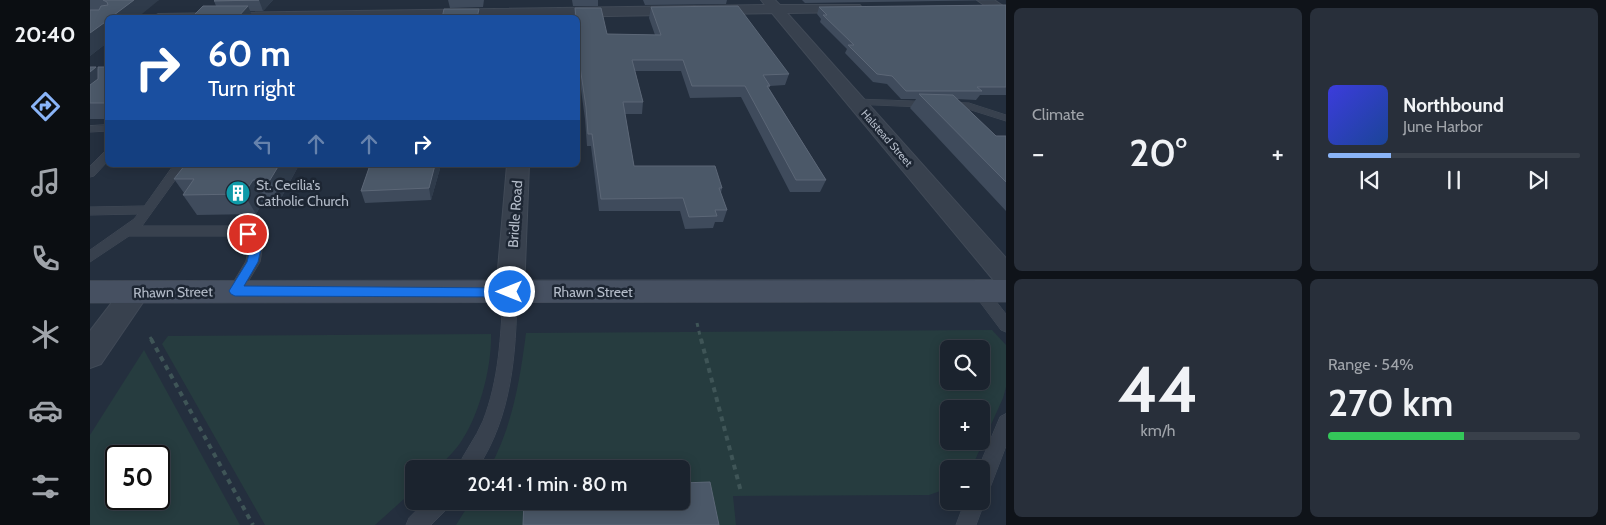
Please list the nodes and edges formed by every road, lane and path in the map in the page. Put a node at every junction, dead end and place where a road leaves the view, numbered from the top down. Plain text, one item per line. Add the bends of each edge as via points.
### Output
1 (367, 0) edge
2 (772, 5) edge
3 (989, 5) edge
4 (865, 8) edge
5 (1006, 14) edge
6 (360, 15) edge
7 (528, 15) edge
8 (856, 102) junction
9 (1006, 118) edge
10 (105, 128) edge
11 (90, 129) edge
12 (105, 157) edge
13 (179, 167) edge
14 (518, 167) edge
15 (90, 173) edge
16 (148, 210) junction
17 (90, 212) edge
18 (126, 231) junction
19 (90, 257) edge
20 (1006, 276) edge
21 (235, 291) junction
22 (992, 291) edge
23 (90, 292) edge
24 (136, 292) junction
25 (510, 292) junction
26 (697, 323) dead end
27 (1006, 326) edge
28 (150, 337) dead end
29 (90, 355) edge
30 (1006, 423) edge
31 (472, 460) edge
32 (990, 463) edge
33 (741, 492) dead end
34 (432, 510) edge
35 (972, 510) edge
36 (253, 525) edge
37 (416, 525) edge
38 (966, 525) edge

1 - 6 street
2 - 4 street
2 - 7 street
2 - 8 street, Halstead Street
3 - 5 street
8 - 9 lane via 969,106
8 - 20 street, Halstead Street
10 - 11 lane
12 - 15 lane
13 - 16 lane
14 - 25 street, Bridle Road
16 - 17 lane
16 - 18 lane
18 - 19 lane
18 - 21 lane via 238,231 248,234 256,244 252,262
21 - 24 main road, Rhawn Street
21 - 25 main road, Rhawn Street
22 - 25 main road, Rhawn Street
22 - 27 lane
23 - 24 main road, Rhawn Street
24 - 29 street
25 - 31 lane via 509,325 498,400 483,442
26 - 33 path
28 - 36 path
30 - 32 lane
34 - 37 lane
35 - 38 lane

